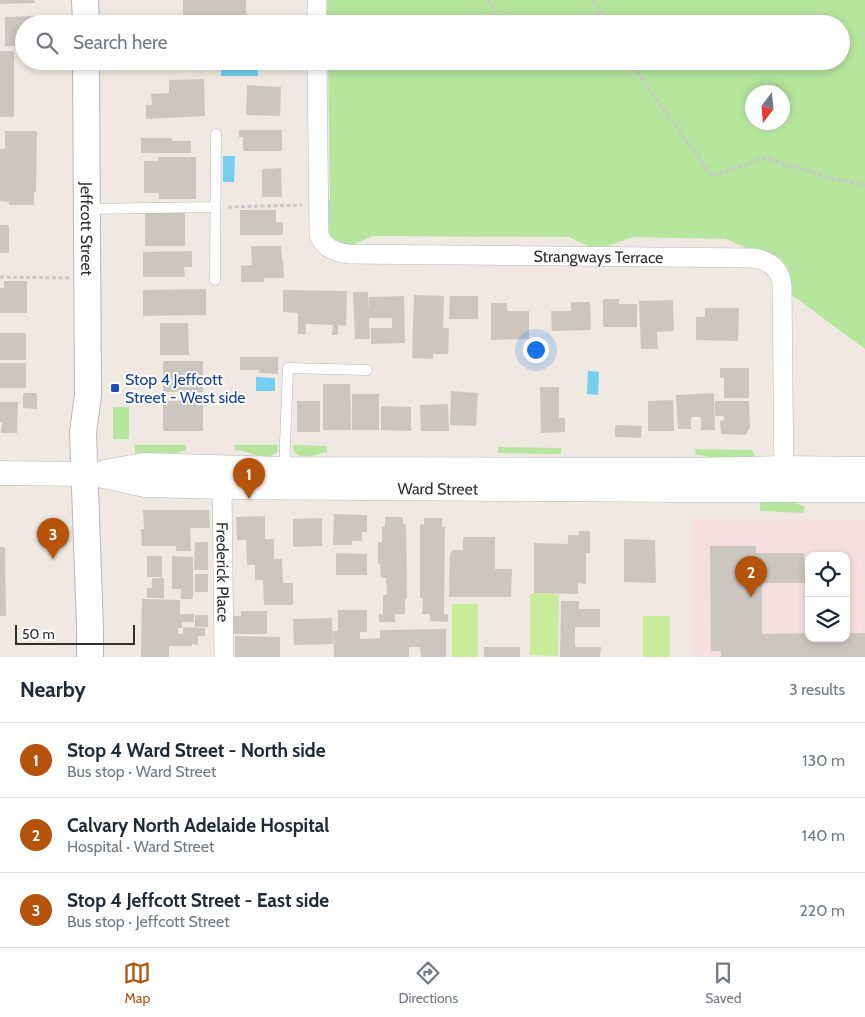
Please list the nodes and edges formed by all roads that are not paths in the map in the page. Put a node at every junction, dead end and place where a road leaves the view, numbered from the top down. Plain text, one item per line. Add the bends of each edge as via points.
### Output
1 (86, 0) edge
2 (317, 0) edge
3 (86, 15) edge
4 (317, 15) edge
5 (86, 70) edge
6 (317, 70) edge
7 (216, 134) dead end
8 (215, 207) junction
9 (86, 209) junction
10 (214, 280) dead end
11 (367, 370) dead end
12 (865, 469) edge
13 (0, 473) edge
14 (89, 474) junction
15 (283, 478) junction
16 (784, 478) junction
17 (222, 487) junction
18 (865, 490) edge
19 (90, 657) edge
20 (224, 657) edge

1 - 3 main road
2 - 4 street
5 - 9 main road, Jeffcott Street
6 - 16 street, Strangways Terrace via 319,235 321,242 332,250 378,254 753,258 776,269 782,279
7 - 8 lane
8 - 9 lane
8 - 10 lane
9 - 14 main road, Jeffcott Street via 88,394 93,432
11 - 15 lane via 288,368
12 - 16 street
13 - 14 street, Ward Street
14 - 15 street, Ward Street via 144,465
14 - 17 street, Ward Street via 145,485
14 - 19 main road, Jeffcott Street
15 - 16 street, Ward Street
15 - 17 street, Ward Street
16 - 18 street
17 - 20 street, Frederick Place

